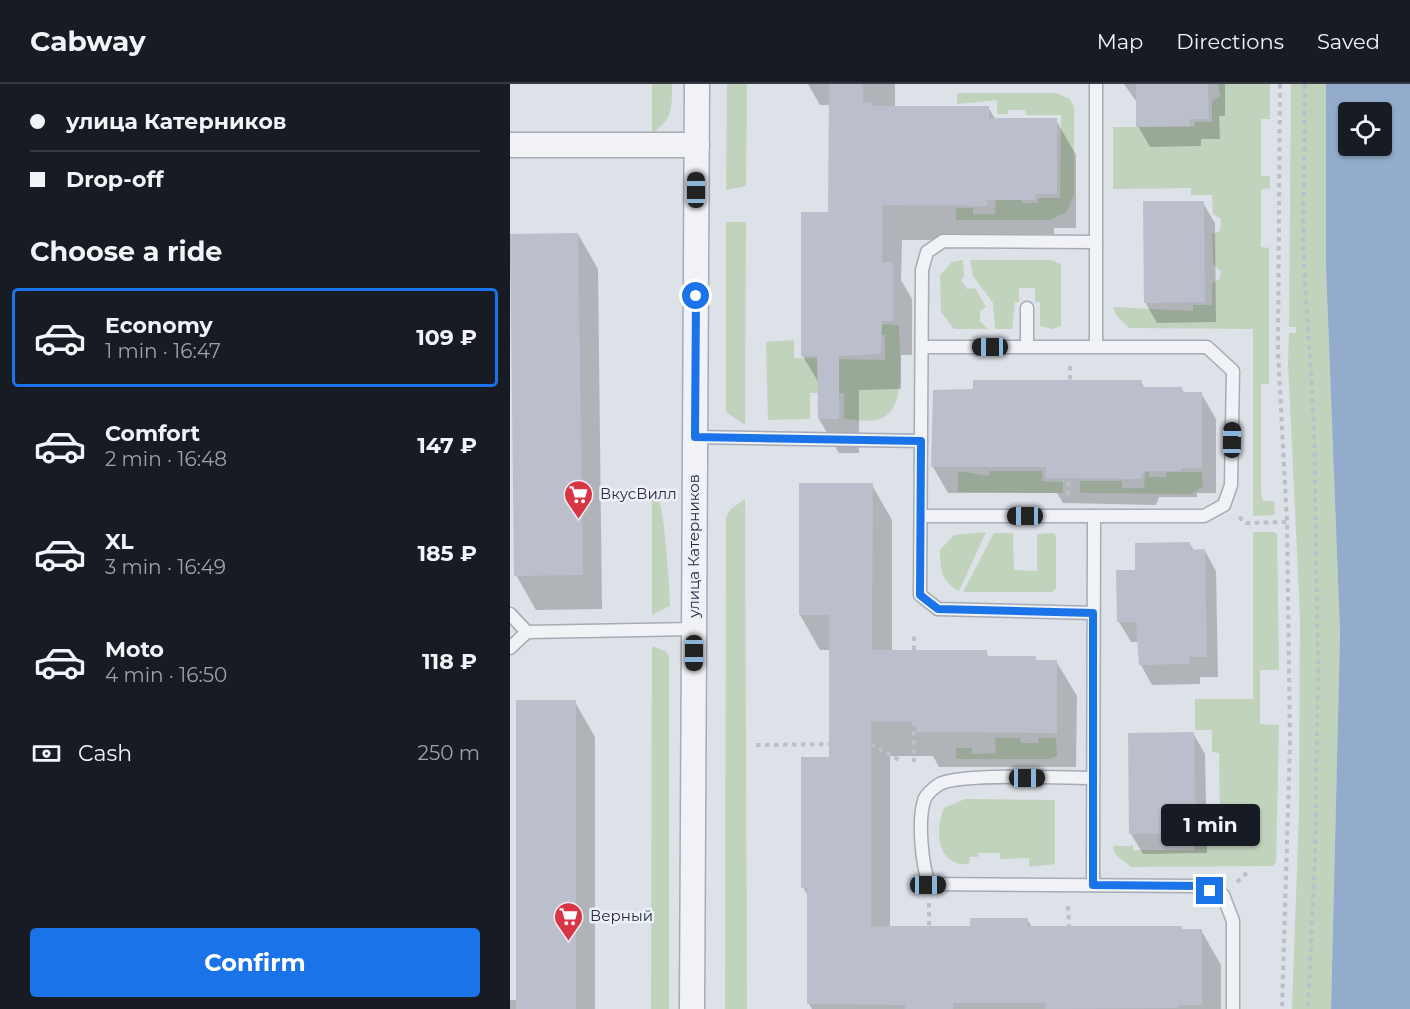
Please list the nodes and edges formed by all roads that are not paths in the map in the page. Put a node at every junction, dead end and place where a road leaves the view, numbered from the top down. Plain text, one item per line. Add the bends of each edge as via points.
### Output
1 (697, 84) edge
2 (1096, 84) edge
3 (510, 145) edge
4 (696, 145) junction
5 (1096, 242) junction
6 (1027, 308) dead end
7 (921, 347) junction
8 (1027, 347) junction
9 (1096, 347) junction
10 (695, 437) junction
11 (921, 441) junction
12 (921, 516) junction
13 (1094, 516) junction
14 (1093, 613) junction
15 (510, 614) edge
16 (694, 629) junction
17 (527, 632) junction
18 (510, 648) edge
19 (1092, 778) junction
20 (1093, 885) junction
21 (692, 1009) edge
22 (1233, 1009) edge

1 - 4 street, улица Катерников
2 - 5 lane
3 - 4 street
4 - 10 street, улица Катерников
5 - 7 lane via 943,241 927,252 922,270
5 - 9 lane
6 - 8 lane
7 - 8 lane
7 - 11 lane
8 - 9 lane
9 - 13 lane via 1207,347 1233,370 1231,485 1224,505 1204,516
10 - 11 lane
10 - 16 street, улица Катерников
11 - 12 lane
12 - 13 lane
12 - 14 lane via 920,595 938,609
13 - 14 lane
14 - 19 lane
15 - 17 lane
16 - 17 lane
16 - 21 street, улица Катерников
17 - 18 lane
19 - 20 lane
19 - 20 lane via 967,778 939,784 925,798 923,867 928,885
20 - 22 lane via 1197,886 1223,895 1233,921

